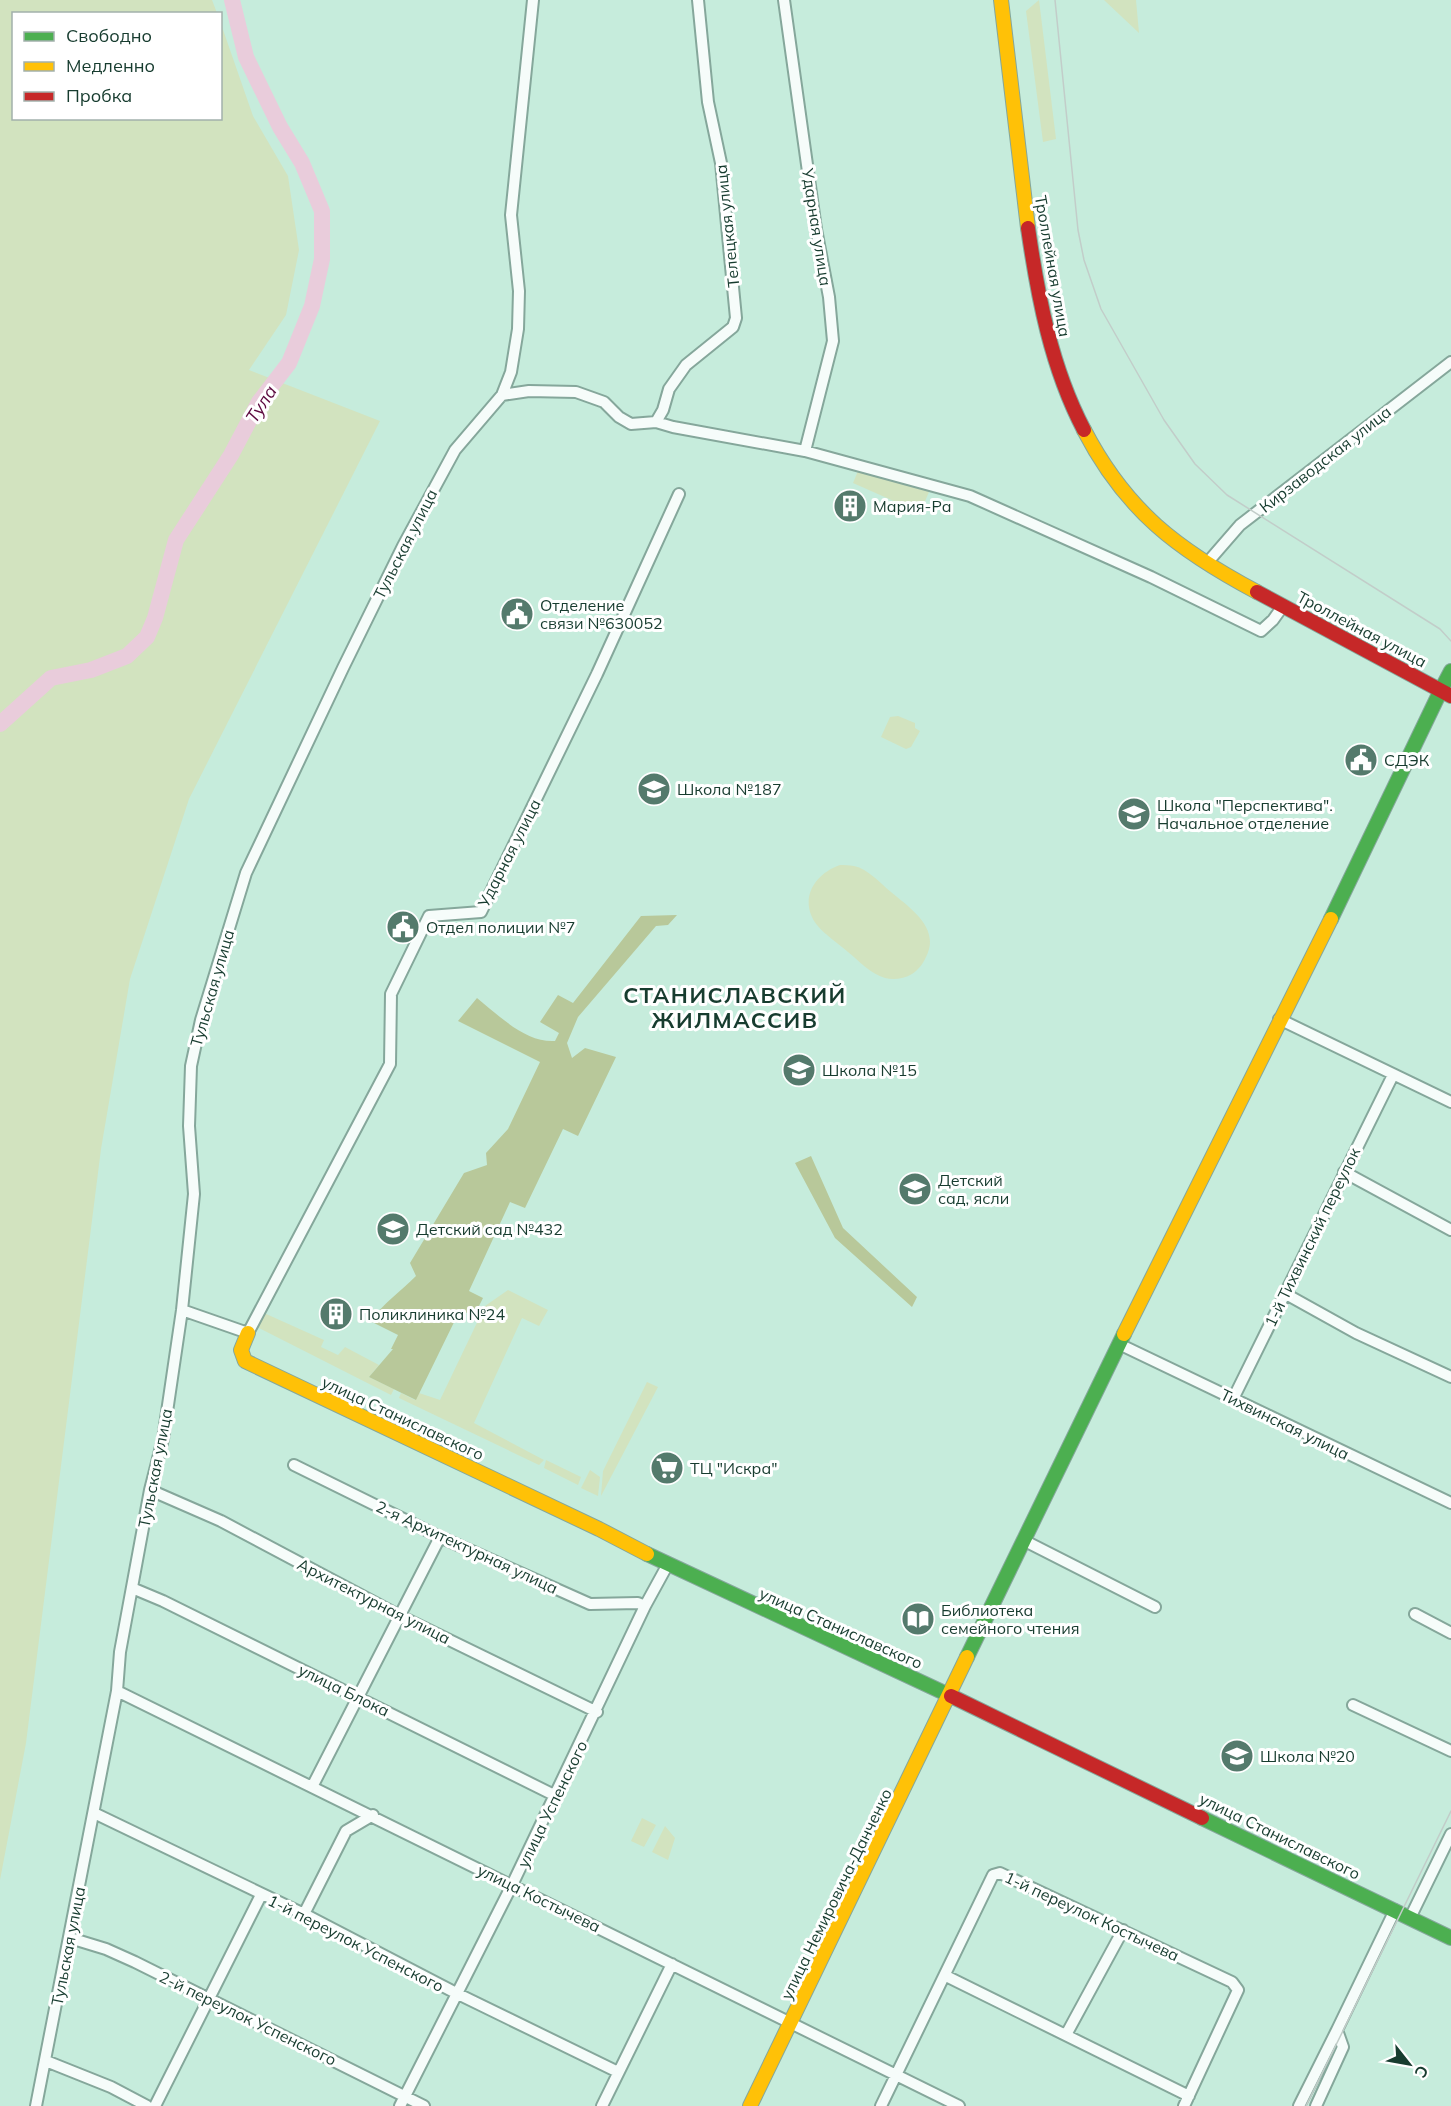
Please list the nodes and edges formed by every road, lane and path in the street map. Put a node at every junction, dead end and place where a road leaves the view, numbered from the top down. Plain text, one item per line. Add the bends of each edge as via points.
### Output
1 (533, 0) edge
2 (698, 0) edge
3 (784, 0) edge
4 (1001, 0) edge
5 (1451, 362) edge
6 (502, 394) junction
7 (656, 422) junction
8 (806, 451) junction
9 (679, 494) dead end
10 (1207, 563) junction
11 (1283, 606) junction
12 (1451, 671) edge
13 (1446, 693) edge
14 (1279, 1018) junction
15 (1393, 1075) junction
16 (1451, 1102) edge
17 (1344, 1172) junction
18 (1451, 1230) edge
19 (1284, 1293) junction
20 (182, 1310) junction
21 (248, 1333) junction
22 (1119, 1344) junction
23 (1451, 1377) edge
24 (1233, 1398) junction
25 (294, 1465) dead end
26 (150, 1490) junction
27 (1451, 1503) edge
28 (440, 1537) junction
29 (1025, 1541) junction
30 (668, 1564) junction
31 (132, 1588) junction
32 (645, 1606) junction
33 (1155, 1607) dead end
34 (1414, 1614) dead end
35 (400, 1616) junction
36 (1451, 1633) edge
37 (117, 1691) junction
38 (951, 1696) junction
39 (358, 1697) junction
40 (1353, 1705) dead end
41 (597, 1712) junction
42 (1451, 1751) edge
43 (312, 1787) junction
44 (556, 1796) junction
45 (94, 1813) junction
46 (373, 1815) junction
47 (1451, 1834) edge
48 (512, 1885) junction
49 (261, 1895) junction
50 (1395, 1910) junction
51 (304, 1914) junction
52 (1410, 1918) junction
53 (1123, 1930) junction
54 (70, 1938) junction
55 (1451, 1938) edge
56 (672, 1964) junction
57 (946, 1976) junction
58 (456, 1993) junction
59 (209, 1998) junction
60 (791, 2023) junction
61 (1336, 2030) junction
62 (1067, 2033) junction
63 (46, 2061) junction
64 (618, 2072) junction
65 (897, 2074) junction
66 (403, 2101) edge
67 (1187, 2101) edge
68 (36, 2106) edge
69 (147, 2106) edge
70 (155, 2106) edge
71 (424, 2106) edge
72 (602, 2106) edge
73 (750, 2106) edge
74 (881, 2106) edge
75 (959, 2106) edge
76 (1299, 2106) edge
77 (1316, 2106) edge

1 - 6 street, Тульская улица via 511,215 517,257 518,329 511,372
2 - 7 street, Телецкая улица via 708,102 721,163 736,318 733,327 686,365 669,389
3 - 8 street, Ударная улица via 833,341
4 - 10 main road, Троллейная улица via 1032,255 1041,314 1053,356 1090,444 1120,489 1173,540
5 - 10 street, Кирзаводская улица via 1240,525
6 - 7 street via 576,392 603,402 631,424
6 - 20 street, Тульская улица via 454,450 408,536 246,873 191,1066 189,1126 194,1194
7 - 8 street
8 - 11 street via 970,496 1261,631
9 - 21 street, Ударная улица via 481,912 429,916 391,994 390,1064
10 - 11 main road, Троллейная улица
11 - 13 main road, Троллейная улица
12 - 13 main road, улица Немировича-Данченко
13 - 14 main road, улица Немировича-Данченко
14 - 15 street
14 - 22 main road, улица Немировича-Данченко
15 - 16 street
15 - 17 street, 1-й Тихвинский переулок
17 - 18 street
17 - 19 street, 1-й Тихвинский переулок
19 - 23 street via 1356,1333
19 - 24 street, 1-й Тихвинский переулок
20 - 21 street
20 - 26 street, Тульская улица via 163,1439
21 - 30 main road, улица Станиславского via 240,1350 245,1361
22 - 24 street, Тихвинская улица
22 - 29 main road, улица Немировича-Данченко
24 - 27 street, Тихвинская улица
25 - 28 street, 2-я Архитектурная улица
26 - 31 street, Тульская улица
26 - 35 street, Архитектурная улица via 221,1521
28 - 32 street, 2-я Архитектурная улица via 590,1604
28 - 35 street
29 - 33 street
29 - 38 main road, улица Немировича-Данченко
30 - 32 street, улица Успенского
30 - 38 main road, улица Станиславского
31 - 37 street, Тульская улица
31 - 39 street, улица Блока
32 - 41 street, улица Успенского
34 - 36 street
35 - 39 street
35 - 41 street, Архитектурная улица
37 - 43 street, улица Костычева
37 - 45 street, Тульская улица
38 - 50 main road, улица Станиславского
38 - 60 main road, улица Немировича-Данченко
39 - 43 street
39 - 44 street, улица Блока
40 - 42 street
41 - 44 street, улица Успенского
43 - 46 street, улица Костычева
44 - 48 street, улица Успенского
45 - 49 street, 1-й переулок Успенского
45 - 54 street, Тульская улица
46 - 48 street, улица Костычева
46 - 51 street via 346,1831
47 - 52 street
48 - 56 street, улица Костычева
48 - 58 street, улица Успенского
49 - 51 street, 1-й переулок Успенского
49 - 59 street
50 - 52 main road, улица Станиславского
50 - 61 street
51 - 58 street, 1-й переулок Успенского
52 - 55 main road, улица Станиславского
53 - 57 street, 1-й переулок Костычева via 1000,1873 993,1875
53 - 62 street
53 - 67 street, 1-й переулок Костычева via 1232,1982 1238,1990
54 - 59 street, 2-й переулок Успенского via 106,1949
54 - 63 street, Тульская улица
56 - 60 street, улица Костычева
56 - 64 street
57 - 62 street
57 - 65 street, 1-й переулок Костычева
58 - 64 street, 1-й переулок Успенского
58 - 66 street, улица Успенского
59 - 66 street, 2-й переулок Успенского
59 - 70 street
60 - 65 street, улица Костычева
60 - 73 main road, улица Немировича-Данченко
61 - 76 street
61 - 77 street via 1343,2047
62 - 67 street
63 - 68 street, Тульская улица
63 - 69 street
64 - 72 street
65 - 74 street, 1-й переулок Костычева
65 - 75 street, улица Костычева
66 - 71 street, 2-й переулок Успенского

